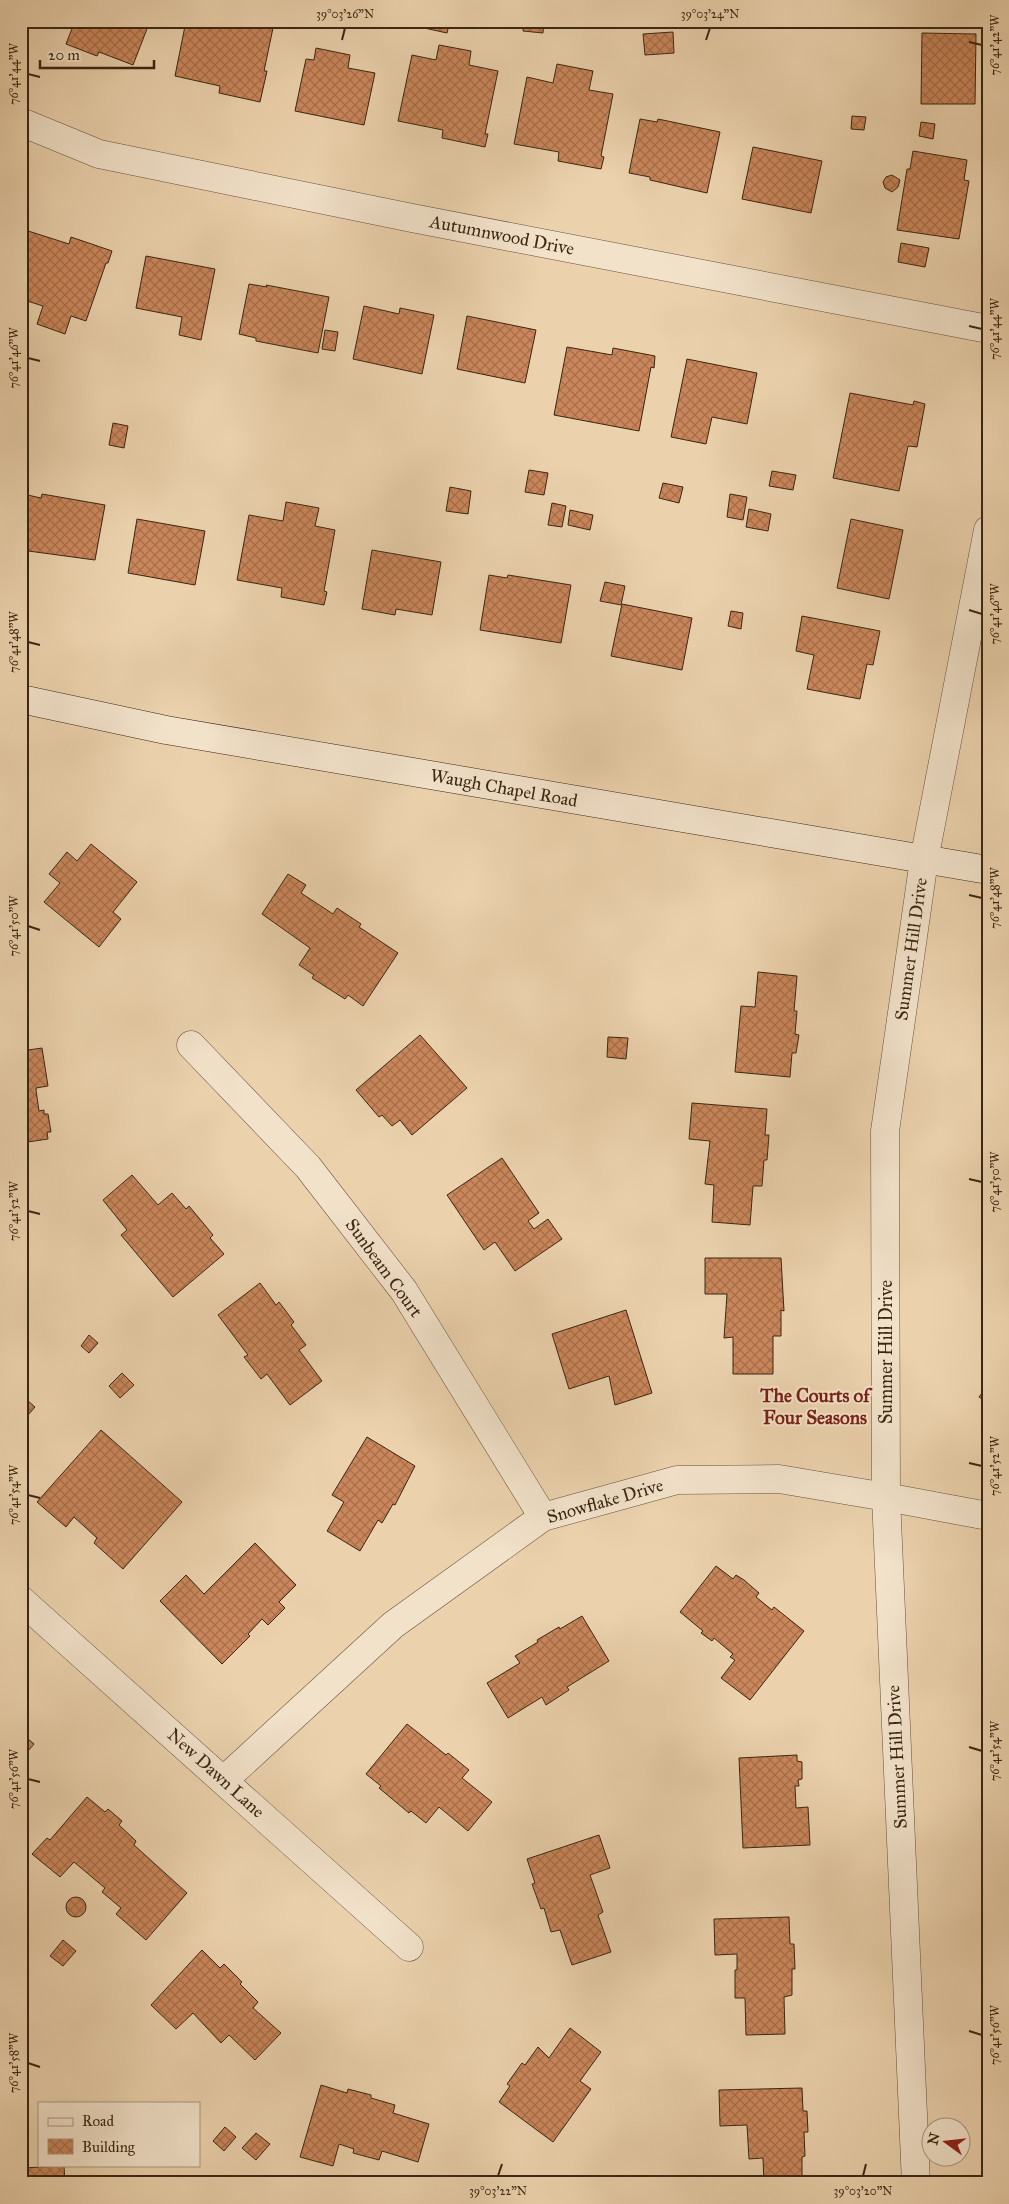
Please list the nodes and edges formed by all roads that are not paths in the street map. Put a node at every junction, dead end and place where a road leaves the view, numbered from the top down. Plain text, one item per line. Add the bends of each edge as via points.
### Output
1 (21, 122) edge
2 (988, 329) edge
3 (988, 530) edge
4 (21, 699) edge
5 (924, 860) junction
6 (988, 870) edge
7 (191, 1045) dead end
8 (886, 1497) junction
9 (988, 1516) edge
10 (543, 1517) junction
11 (21, 1600) edge
12 (224, 1780) junction
13 (409, 1947) dead end
14 (916, 2183) edge

1 - 2 street, Autumnwood Drive via 99,154
3 - 5 street, Summer Hill Drive
4 - 5 street, Waugh Chapel Road via 176,732
5 - 6 street, Waugh Chapel Road
5 - 8 street, Summer Hill Drive via 885,1130
7 - 10 street, Sunbeam Court via 308,1167 404,1291
8 - 9 street, Snowflake Drive
8 - 10 street, Snowflake Drive via 778,1479 677,1480
8 - 14 street, Summer Hill Drive
10 - 12 street, Snowflake Drive via 393,1625
11 - 12 street, New Dawn Lane
12 - 13 street, New Dawn Lane

